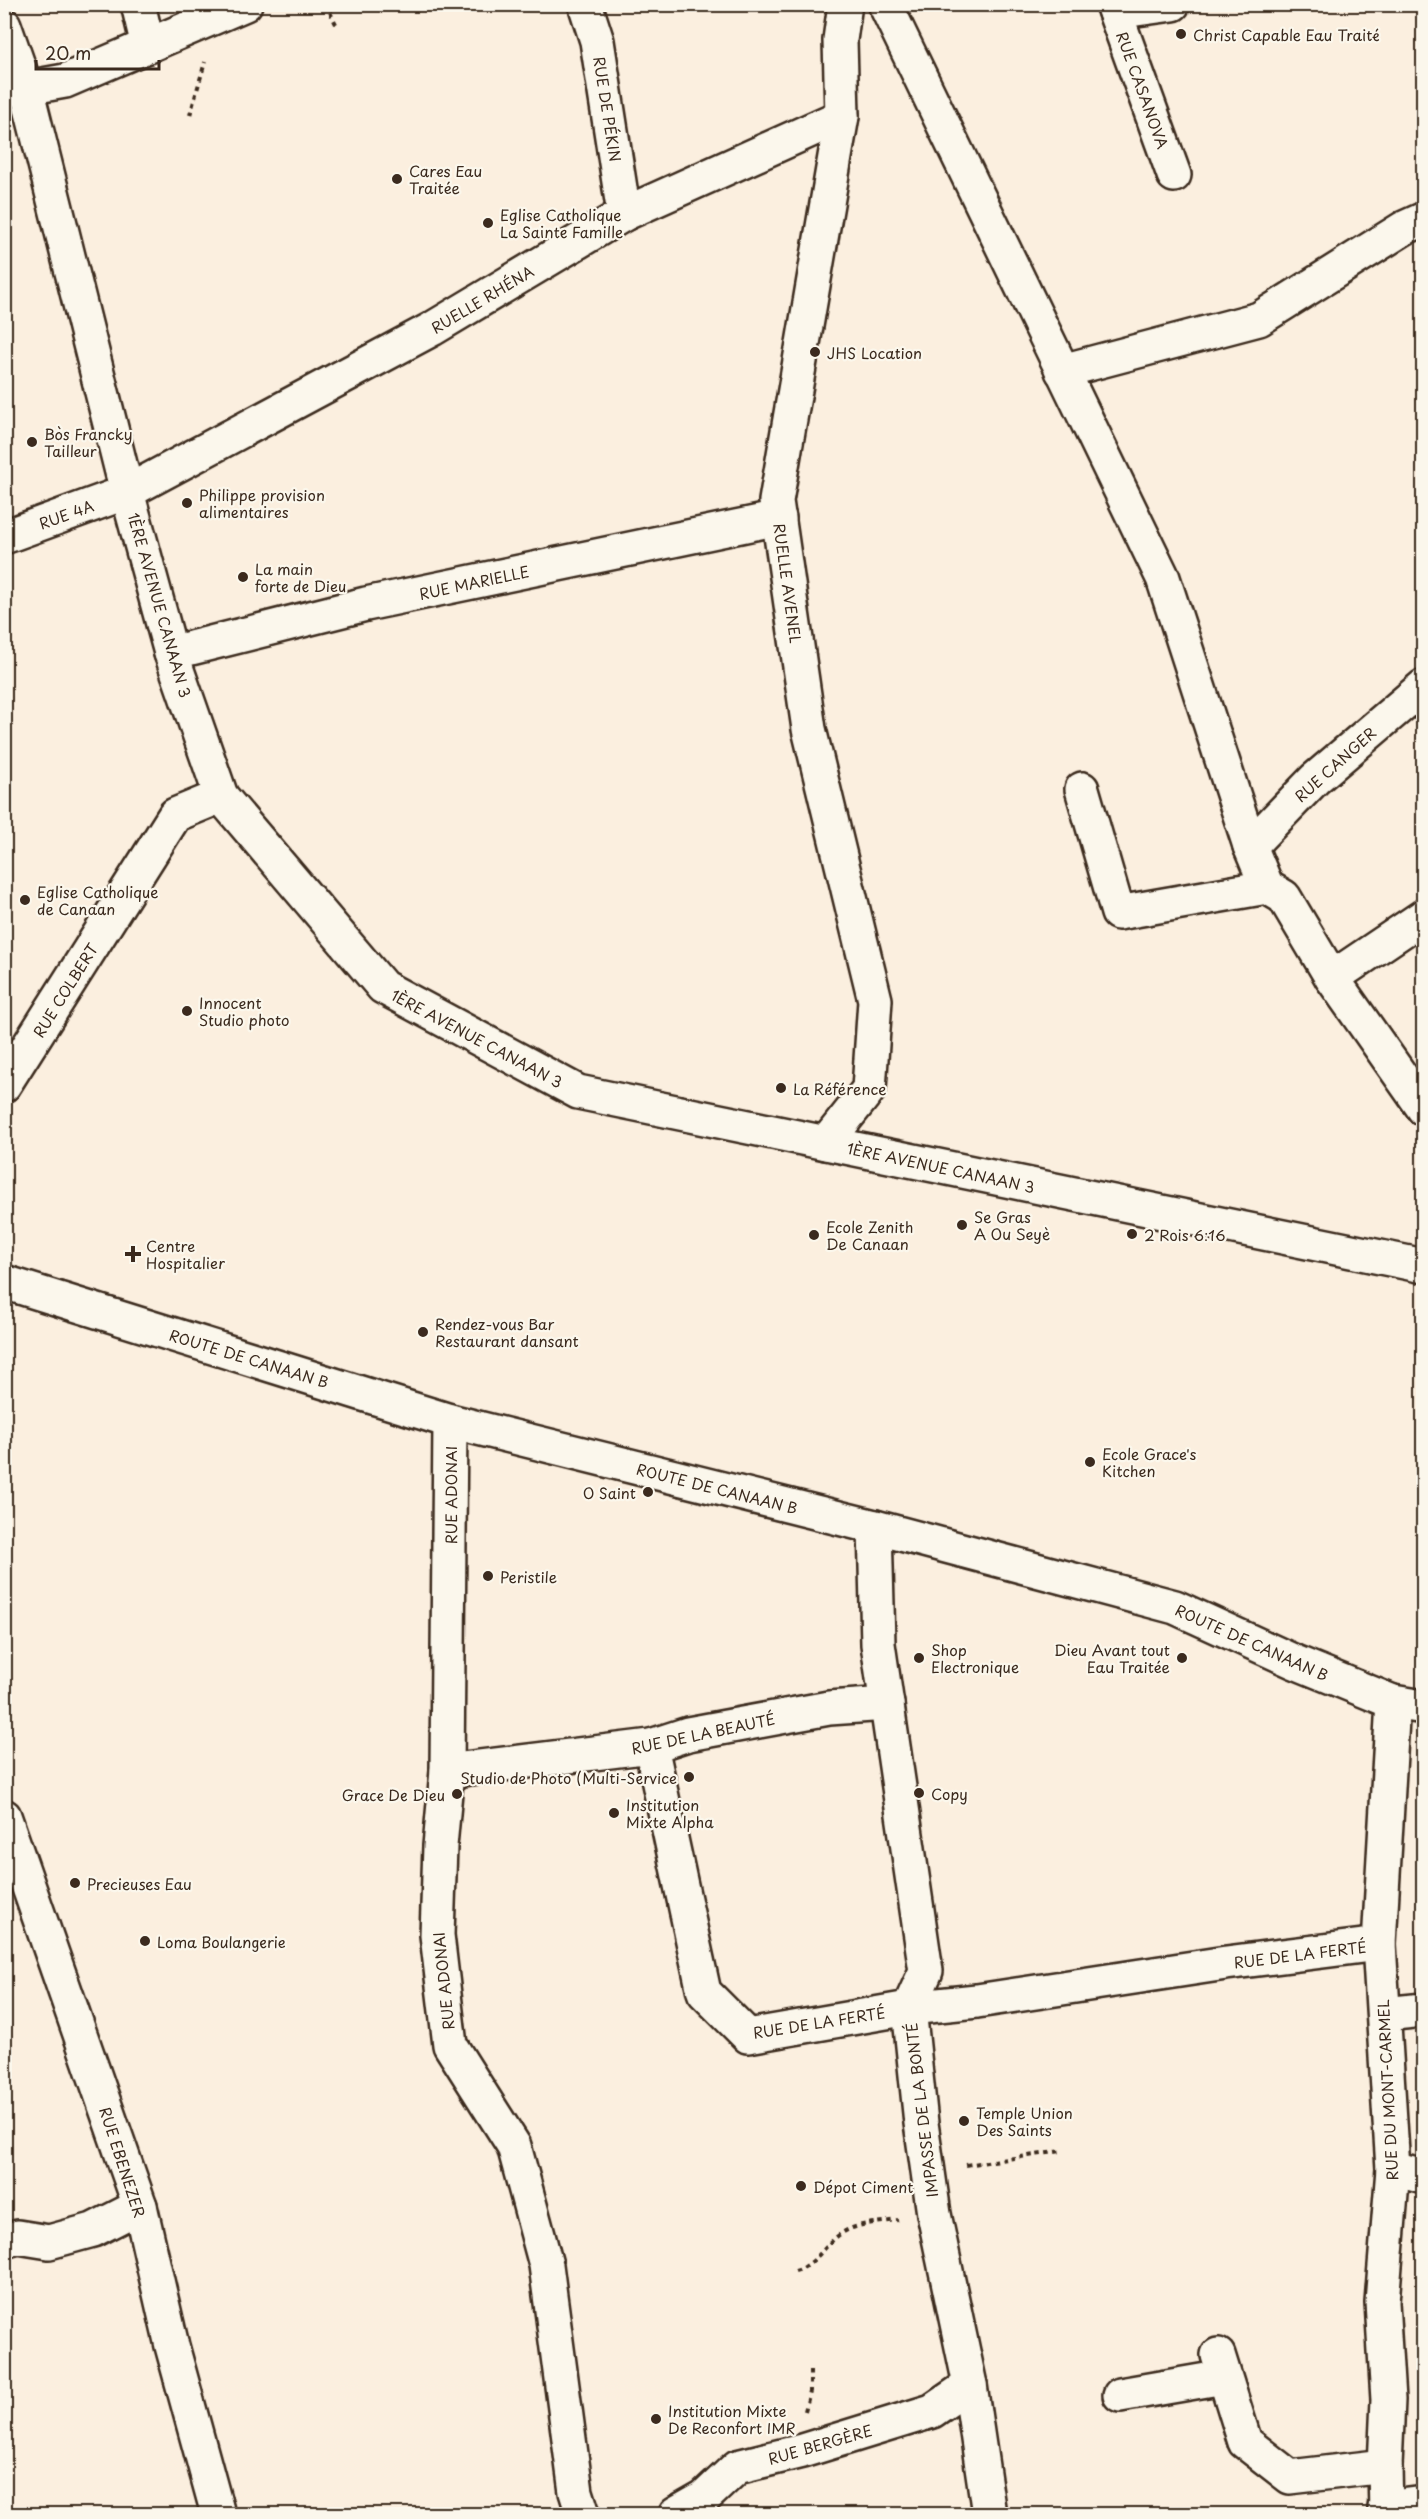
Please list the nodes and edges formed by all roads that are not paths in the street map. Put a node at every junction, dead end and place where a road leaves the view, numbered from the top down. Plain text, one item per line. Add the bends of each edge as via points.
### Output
1 (138, 4) edge
2 (245, 4) edge
3 (585, 4) edge
4 (845, 4) edge
5 (885, 4) edge
6 (1173, 4) edge
7 (1113, 8) edge
8 (4, 25) edge
9 (148, 46) junction
10 (26, 88) junction
11 (842, 116) junction
12 (1174, 175) dead end
13 (624, 214) junction
14 (1424, 219) edge
15 (1062, 370) junction
16 (126, 492) junction
17 (779, 518) junction
18 (4, 537) edge
19 (171, 653) junction
20 (1424, 686) edge
21 (1082, 789) dead end
22 (221, 796) junction
23 (1250, 846) junction
24 (1267, 887) junction
25 (1424, 915) edge
26 (1332, 978) junction
27 (4, 1085) edge
28 (1424, 1110) edge
29 (826, 1143) junction
30 (1424, 1266) edge
31 (4, 1282) edge
32 (450, 1421) junction
33 (875, 1527) junction
34 (887, 1704) junction
35 (1408, 1704) edge
36 (651, 1746) junction
37 (447, 1771) junction
38 (4, 1816) edge
39 (1379, 1944) junction
40 (909, 2008) junction
41 (1424, 2010) edge
42 (1384, 2014) junction
43 (1408, 2173) edge
44 (140, 2206) junction
45 (4, 2241) edge
46 (970, 2385) junction
47 (1120, 2395) dead end
48 (1385, 2466) junction
49 (1424, 2503) edge
50 (1385, 2511) edge
51 (218, 2514) edge
52 (583, 2514) edge
53 (676, 2514) edge
54 (989, 2514) edge

1 - 9 street
2 - 9 street
3 - 13 street, RUE DE PÉKIN via 597,41
4 - 11 street, RUELLE AVENEL via 840,40
5 - 15 street
6 - 7 street
7 - 12 street, RUE CASANOVA
8 - 10 street, 1ÈRE AVENUE CANAAN 3
9 - 10 street via 65,81
10 - 16 street, 1ÈRE AVENUE CANAAN 3
11 - 13 street, RUELLE RHÉNA
11 - 17 street, RUELLE AVENEL via 776,501
13 - 16 street, RUELLE RHÉNA via 432,329
14 - 15 street via 1259,319
15 - 23 street via 1163,578
16 - 18 street, RUE 4A
16 - 19 street, 1ÈRE AVENUE CANAAN 3
17 - 19 street, RUE MARIELLE via 366,604
17 - 29 street, RUELLE AVENEL via 809,729 875,1000 869,1089
19 - 22 street, 1ÈRE AVENUE CANAAN 3
20 - 23 street, RUE CANGER via 1315,779
21 - 24 street via 1118,913
22 - 27 street, RUE COLBERT via 175,815
22 - 29 street, 1ÈRE AVENUE CANAAN 3 via 382,987 578,1092
23 - 24 street
24 - 26 street via 1284,897
25 - 26 street
26 - 28 street
29 - 30 street, 1ÈRE AVENUE CANAAN 3
31 - 32 street, ROUTE DE CANAAN B
32 - 33 street, ROUTE DE CANAAN B
32 - 37 street, RUE ADONAI
33 - 34 street, IMPASSE DE LA BONTÉ via 878,1644
33 - 35 street, ROUTE DE CANAAN B via 1175,1607 1295,1662
34 - 36 street, RUE DE LA BEAUTÉ via 817,1710 688,1734
34 - 40 street, IMPASSE DE LA BONTÉ via 926,1971
35 - 39 street, RUE DU MONT-CARMEL
36 - 37 street, RUE DE LA BEAUTÉ
36 - 40 street, RUE DE LA FERTÉ via 704,1992 748,2037
37 - 52 street, RUE ADONAI via 437,1935 450,2045 514,2146 546,2265 576,2492
38 - 44 street, RUE EBENEZER
39 - 40 street, RUE DE LA FERTÉ
39 - 42 street, RUE DU MONT-CARMEL
40 - 46 street, IMPASSE DE LA BONTÉ via 934,2214
41 - 42 street
42 - 43 street, RUE DU MONT-CARMEL
43 - 48 street, RUE DU MONT-CARMEL via 1382,2302 1388,2400
44 - 45 street via 93,2230 49,2242 18,2237
44 - 51 street, RUE EBENEZER via 172,2346
46 - 53 street, RUE BERGÈRE via 932,2411 737,2467 704,2498
46 - 54 street, IMPASSE DE LA BONTÉ
47 - 48 street via 1221,2366 1245,2442 1290,2477
48 - 50 street, RUE DU MONT-CARMEL
49 - 50 street

